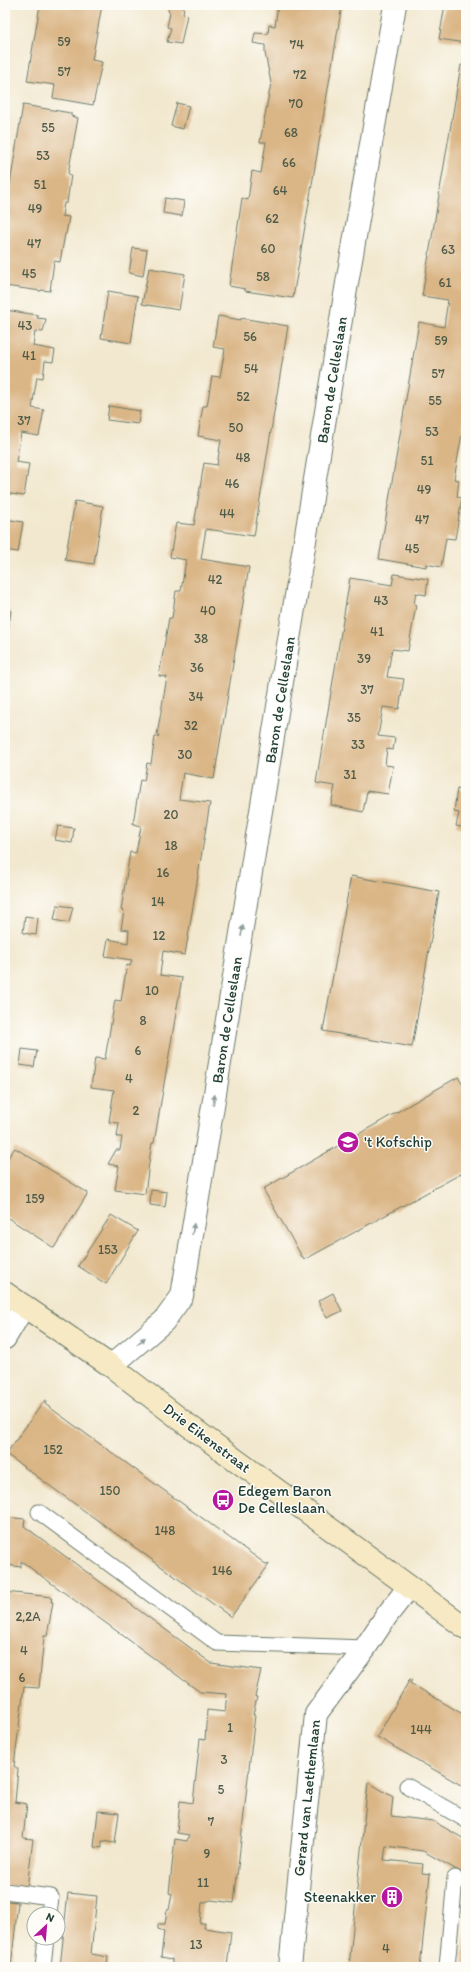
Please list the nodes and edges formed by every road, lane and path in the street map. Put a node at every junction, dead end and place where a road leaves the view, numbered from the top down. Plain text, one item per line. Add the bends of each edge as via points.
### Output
1 (395, 5) edge
2 (5, 1293) edge
3 (24, 1306) junction
4 (5, 1338) edge
5 (111, 1366) junction
6 (39, 1512) dead end
7 (409, 1587) junction
8 (466, 1628) edge
9 (365, 1648) junction
10 (407, 1786) dead end
11 (466, 1820) edge
12 (455, 1878) dead end
13 (5, 1891) edge
14 (50, 1906) edge
15 (45, 1946) edge
16 (43, 1967) edge
17 (290, 1967) edge
18 (447, 1967) edge

5 -> 1 street, Baron de Celleslaan via 164,1321 182,1296
2 - 3 street, Drie Eikenstraat
3 - 4 street
3 - 5 street, Drie Eikenstraat
5 - 7 street, Drie Eikenstraat
6 - 9 lane via 217,1643
7 - 8 street, Drie Eikenstraat
7 - 9 street, Gerard van Laethemlaan via 387,1614
9 - 17 street, Gerard van Laethemlaan via 316,1714
10 - 11 lane
12 - 18 lane
13 - 14 lane via 51,1897
15 - 16 lane

